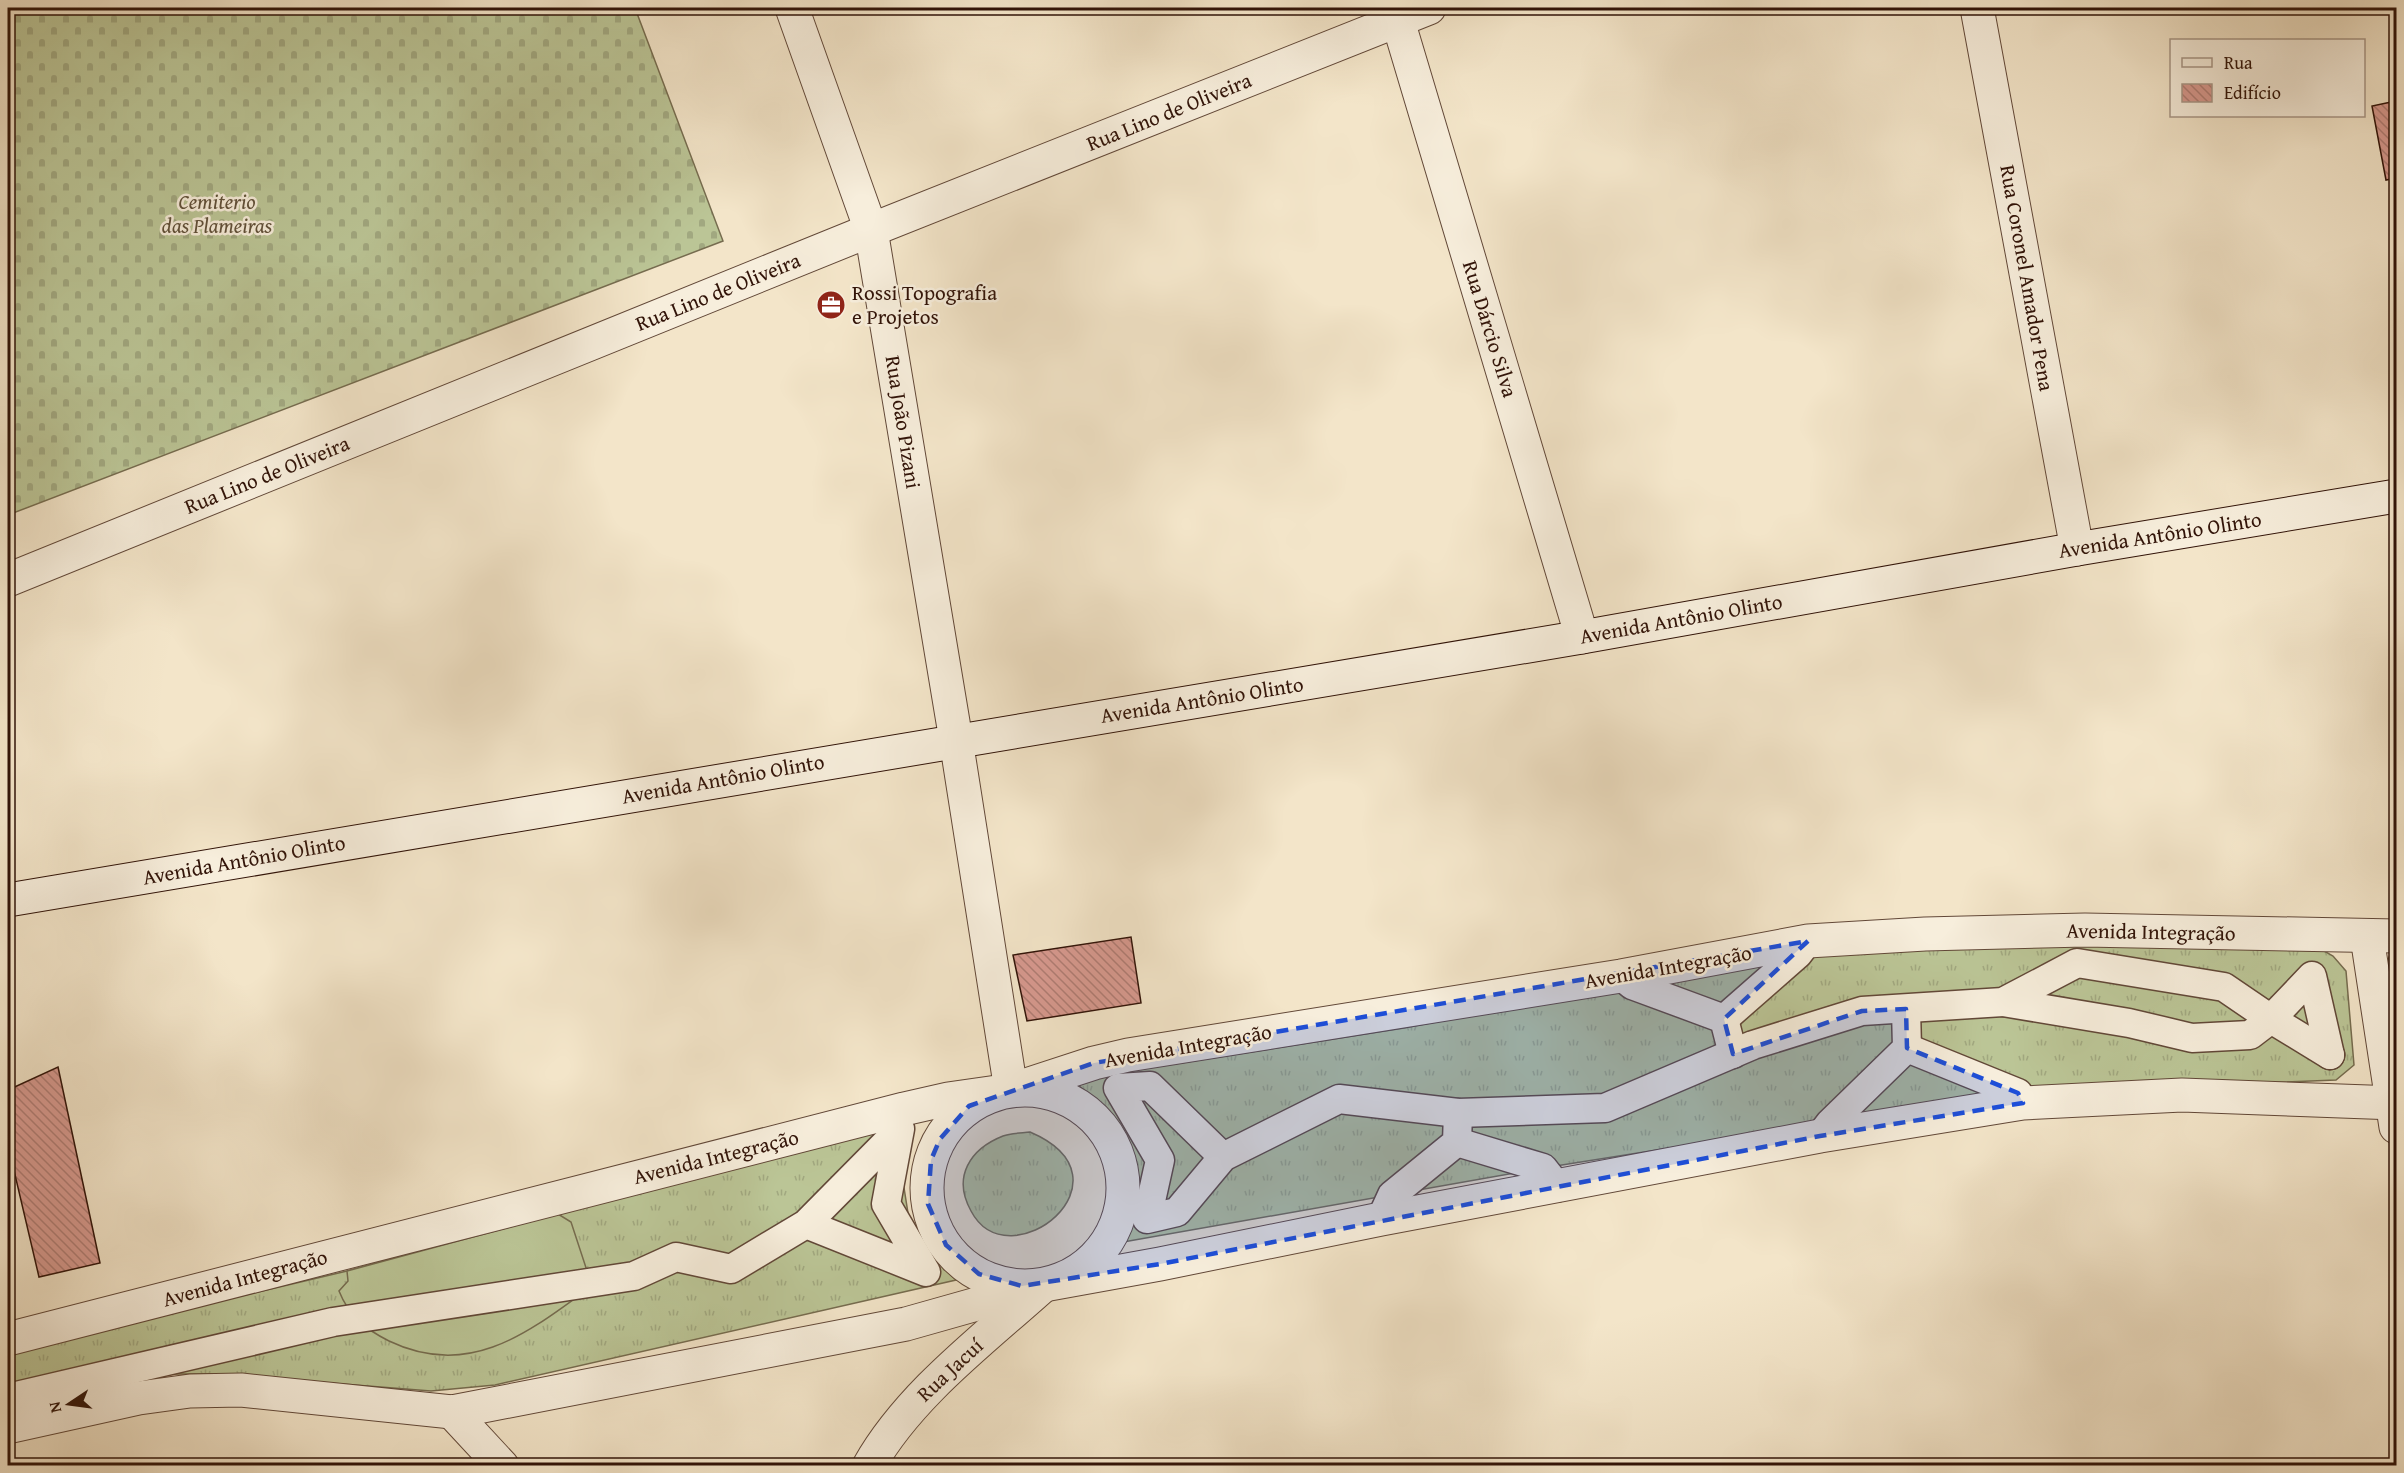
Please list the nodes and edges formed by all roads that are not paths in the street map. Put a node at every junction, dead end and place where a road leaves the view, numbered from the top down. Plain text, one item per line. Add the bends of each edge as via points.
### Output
1 (792, 8) edge
2 (1429, 8) edge
3 (1977, 8) edge
4 (1398, 21) junction
5 (871, 230) junction
6 (2397, 496) edge
7 (2077, 549) junction
8 (8, 580) edge
9 (1582, 637) junction
10 (956, 740) junction
11 (8, 900) edge
12 (2382, 936) edge
13 (1808, 941) junction
14 (1621, 976) junction
15 (2003, 1002) junction
16 (1906, 1009) junction
17 (1724, 1019) junction
18 (1907, 1048) junction
19 (1733, 1054) junction
20 (1011, 1090) junction
21 (2023, 1103) junction
22 (2395, 1110) edge
23 (1458, 1113) junction
24 (1820, 1136) junction
25 (1457, 1142) junction
26 (1223, 1157) junction
27 (1558, 1187) junction
28 (1381, 1219) junction
29 (806, 1224) junction
30 (1044, 1285) junction
31 (8, 1340) edge
32 (8, 1398) edge
33 (452, 1412) junction
34 (8, 1427) edge
35 (502, 1466) edge
36 (868, 1466) edge

1 - 5 street, Rua João Pizani
2 - 4 street, Rua Lino de Oliveira
3 - 7 street, Rua Coronel Amador Pena
4 - 5 street, Rua Lino de Oliveira
4 - 9 street, Rua Dárcio Silva
5 - 8 street, Rua Lino de Oliveira
5 - 10 street, Rua João Pizani
6 - 7 street, Avenida Antônio Olinto
7 - 9 street, Avenida Antônio Olinto
9 - 10 street, Avenida Antônio Olinto
10 - 11 street, Avenida Antônio Olinto
10 - 20 street, Rua João Pizani
12 - 13 street, Avenida Integração via 2085,930
12 - 22 street
13 - 14 street, Avenida Integração
13 - 17 street
14 - 17 street via 1632,985
14 - 20 street, Avenida Integração via 1128,1055
15 - 15 street via 2077,963 2224,987 2271,1019 2250,1035 2192,1038
15 - 16 street
16 - 18 street
16 - 19 street via 1863,1011
17 - 19 street
18 - 21 street via 2018,1093
18 - 24 street
19 - 23 street via 1605,1108
20 - 30 street via 1035,1089 1058,1094 1096,1119 1120,1161 1124,1183 1122,1207 1102,1249 1086,1266
20 - 30 street via 969,1106 952,1121 931,1160 928,1204 935,1226 961,1262 999,1283
20 - 31 street, Avenida Integração via 904,1109
21 - 22 street via 2182,1095
21 - 24 street
23 - 25 street
23 - 26 street via 1339,1100
24 - 27 street
25 - 27 street via 1543,1167
25 - 28 street via 1392,1196
26 - 26 street via 1150,1086 1118,1088 1160,1160 1147,1219 1177,1212
27 - 28 street
28 - 30 street
29 - 29 street via 926,1272 886,1204 900,1129
29 - 32 street via 731,1269 676,1257 634,1276 333,1322
30 - 33 street via 906,1324
30 - 36 street, Rua Jacuí via 915,1402 883,1440
33 - 34 street via 241,1390 189,1391
33 - 35 street

